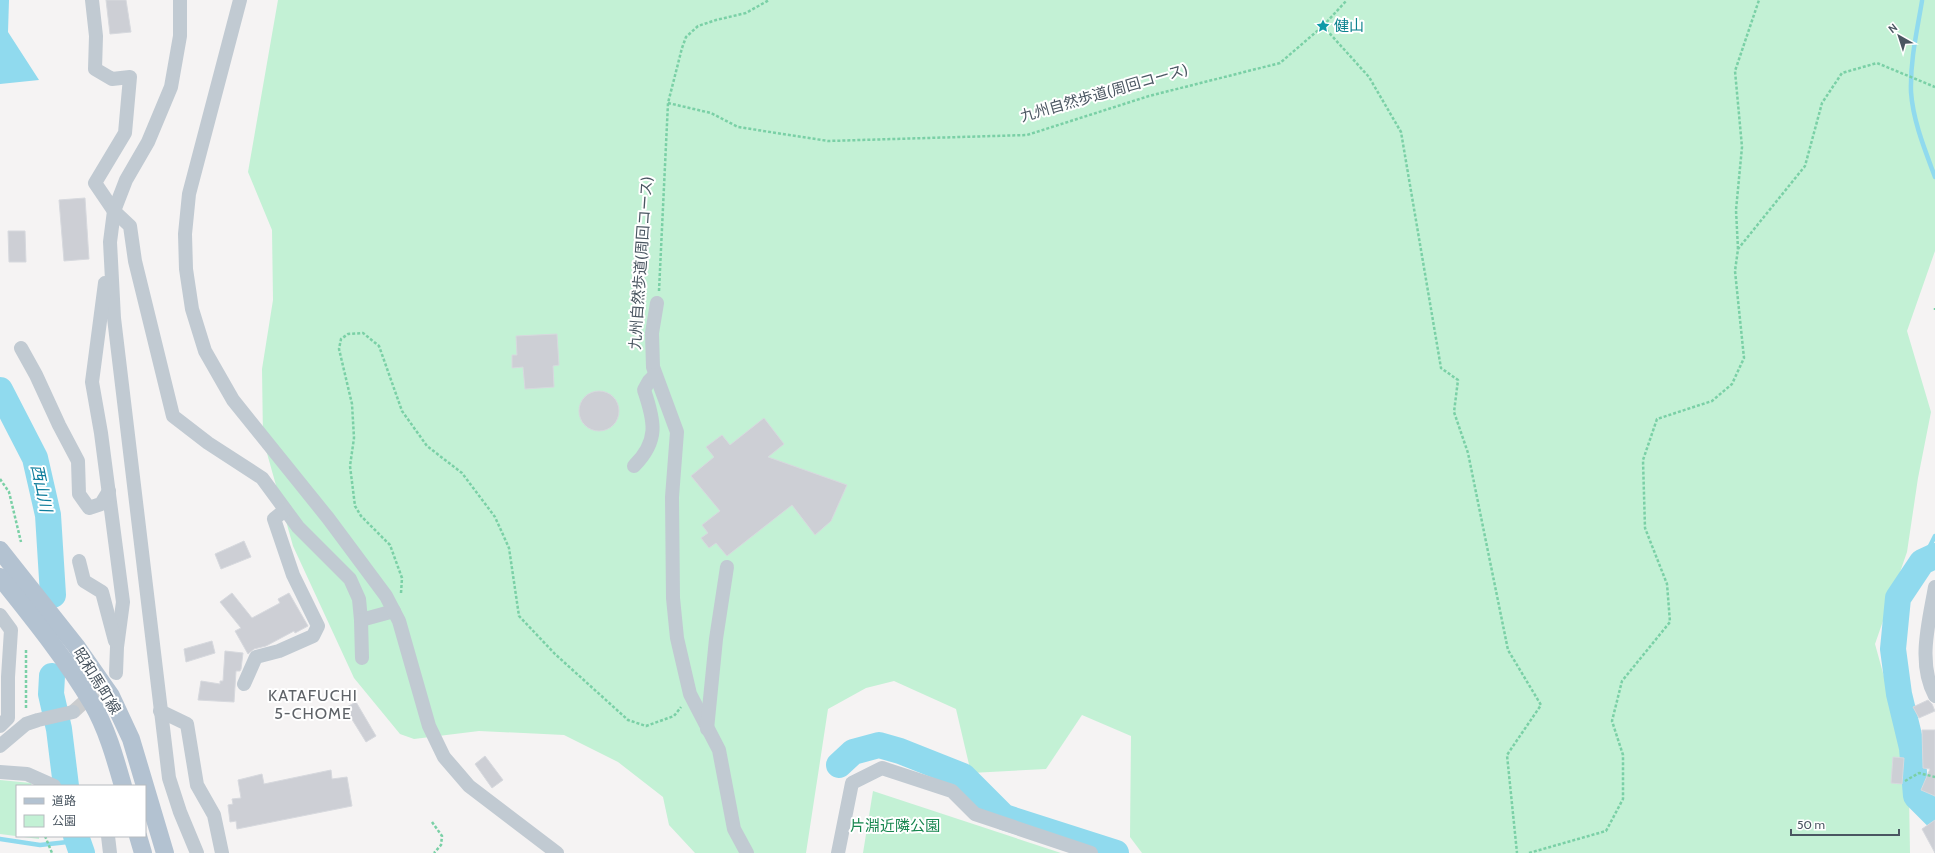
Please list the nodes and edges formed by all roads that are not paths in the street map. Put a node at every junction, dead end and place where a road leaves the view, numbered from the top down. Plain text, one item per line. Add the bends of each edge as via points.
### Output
1 (92, 0) edge
2 (180, 0) edge
3 (240, 0) edge
4 (114, 211) junction
5 (110, 242) junction
6 (657, 303) road end
7 (21, 348) dead end
8 (655, 375) junction
9 (634, 466) dead end
10 (109, 491) junction
11 (285, 510) junction
12 (0, 550) edge
13 (78, 561) dead end
14 (727, 567) dead end
15 (0, 577) edge
16 (1935, 586) edge
17 (394, 611) junction
18 (0, 615) edge
19 (361, 620) junction
20 (117, 647) junction
21 (362, 658) dead end
22 (116, 673) dead end
23 (4, 678) edge
24 (244, 684) dead end
25 (1935, 696) edge
26 (160, 711) junction
27 (73, 712) tunnel mouth
28 (0, 726) edge
29 (707, 730) junction
30 (0, 746) edge
31 (0, 772) edge
32 (52, 785) edge
33 (124, 785) edge
34 (145, 785) edge
35 (146, 790) edge
36 (108, 837) edge
37 (138, 837) edge
38 (110, 853) edge
39 (143, 853) edge
40 (165, 853) edge
41 (197, 853) edge
42 (222, 853) edge
43 (557, 853) edge
44 (747, 853) edge
45 (838, 853) edge
46 (1091, 853) edge

1 - 4 street via 96,36 95,69 112,78 130,77 126,133 95,183
2 - 4 street via 180,36 171,87 148,142 126,180
3 - 17 street via 189,194 185,234 186,269 192,309 205,351 233,400 328,518 386,596
4 - 5 street
4 - 11 street via 130,226 134,261 173,416 208,443 262,478
5 - 10 street via 92,382
5 - 26 street via 114,318
6 - 8 street, 九州自然歩道(周回コース) via 652,333
7 - 10 street via 78,461 80,494 89,508 102,504
8 - 9 street via 644,390 652,419 652,437 645,455
8 - 29 street, 九州自然歩道(周回コース) via 677,432 672,497 673,598 677,638 690,694
10 - 20 street via 123,602
11 - 19 street via 298,528 350,579 359,600
11 - 24 street via 274,519 293,575 318,626 314,636 279,651 256,657
12 - 34 main road, 昭和馬町線 via 76,646 111,696 131,740
13 - 20 street via 84,581 102,592
14 - 29 street via 716,639
15 - 33 main road, 昭和馬町線 via 62,659 92,704 110,742
16 - 25 street via 1925,664 1928,683
17 - 19 street
17 - 43 street via 429,726 444,757 469,786
18 - 23 street via 11,630
19 - 21 street
20 - 22 street
23 - 28 street via 8,718
26 - 41 street via 169,778
26 - 42 street via 187,724 197,785 214,814
27 - 30 street via 32,722
29 - 44 street, 九州自然歩道(周回コース) via 719,750 734,829
31 - 32 street via 27,774
35 - 40 main road, 昭和馬町線
36 - 38 street
37 - 39 main road
45 - 46 street via 852,783 882,768 952,791 975,814

